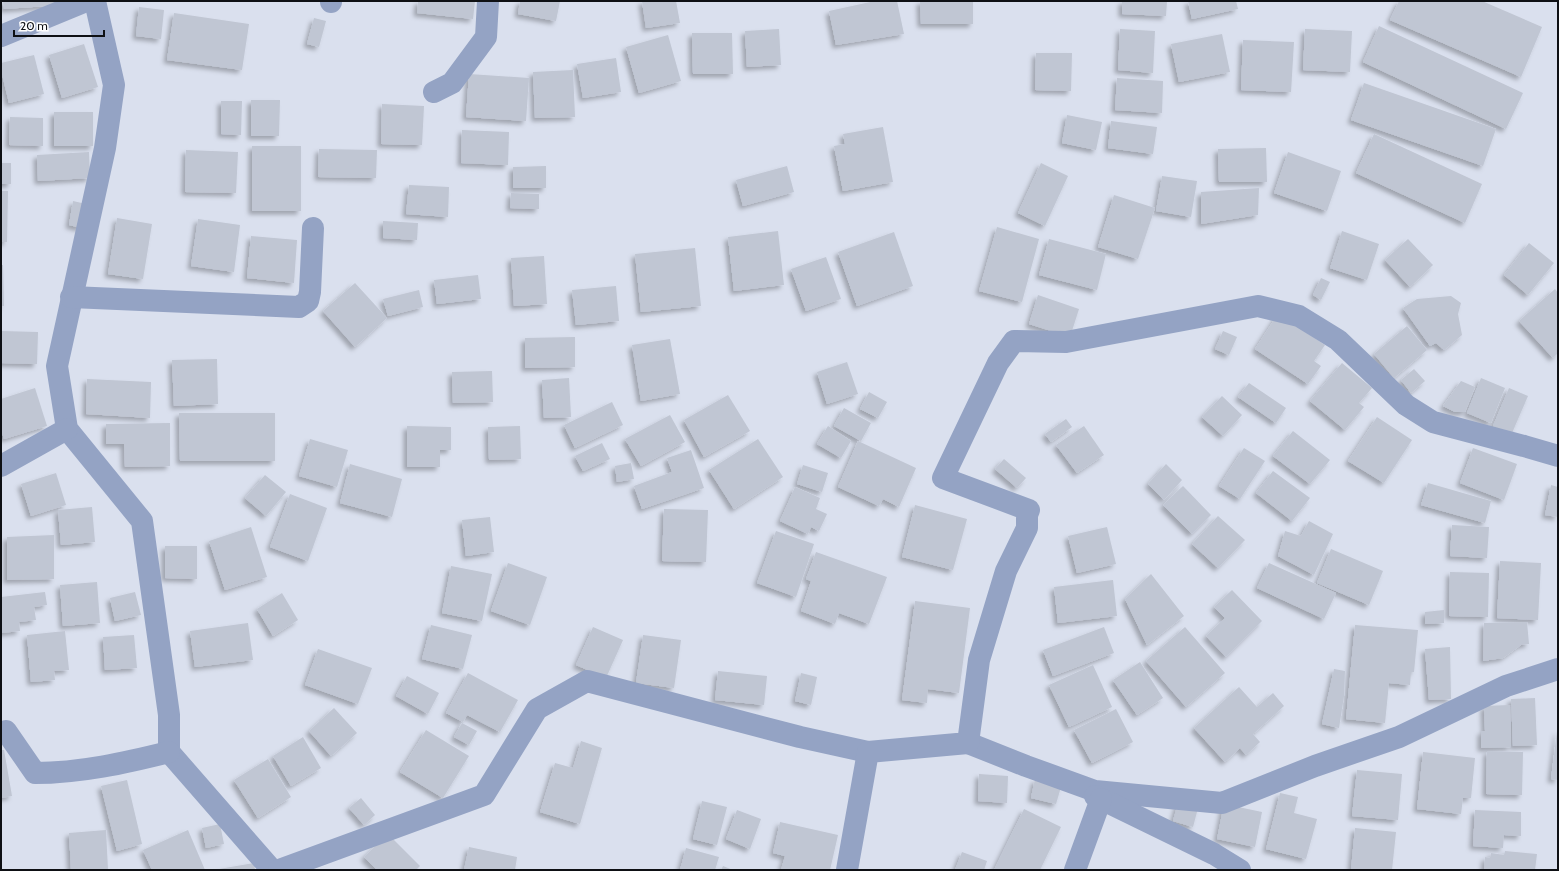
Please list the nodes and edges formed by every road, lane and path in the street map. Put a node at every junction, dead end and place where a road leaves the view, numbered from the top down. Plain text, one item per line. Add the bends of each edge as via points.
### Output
1 (86, 1) edge
2 (95, 1) edge
3 (488, 1) edge
4 (1, 36) edge
5 (434, 92) dead end
6 (314, 228) dead end
7 (71, 297) junction
8 (67, 429) junction
9 (1558, 456) edge
10 (1, 466) edge
11 (1558, 668) edge
12 (6, 731) dead end
13 (968, 744) junction
14 (169, 752) junction
15 (868, 752) junction
16 (1026, 766) junction
17 (1101, 799) junction
18 (272, 870) edge
19 (279, 870) edge
20 (847, 870) edge
21 (1075, 870) edge
22 (1240, 870) edge

1 - 4 street
2 - 7 street via 114,85 105,148
3 - 5 street via 486,37 452,83
6 - 7 street via 310,292 308,301 299,307
7 - 8 street via 57,366
8 - 10 street
8 - 14 street via 142,521 169,715
9 - 13 street via 1433,422 1406,405 1338,340 1299,316 1258,306 1066,342 1014,341 998,363 942,478 1029,510 1026,528 1006,571 979,660
11 - 16 street via 1506,686 1399,737 1315,766 1222,803 1095,791
12 - 14 street via 35,773 120,764
13 - 15 street
13 - 16 street
14 - 18 street
15 - 19 street via 800,738 587,681 537,708 484,795
15 - 20 street
16 - 17 street
17 - 21 street
17 - 22 street via 1214,854

